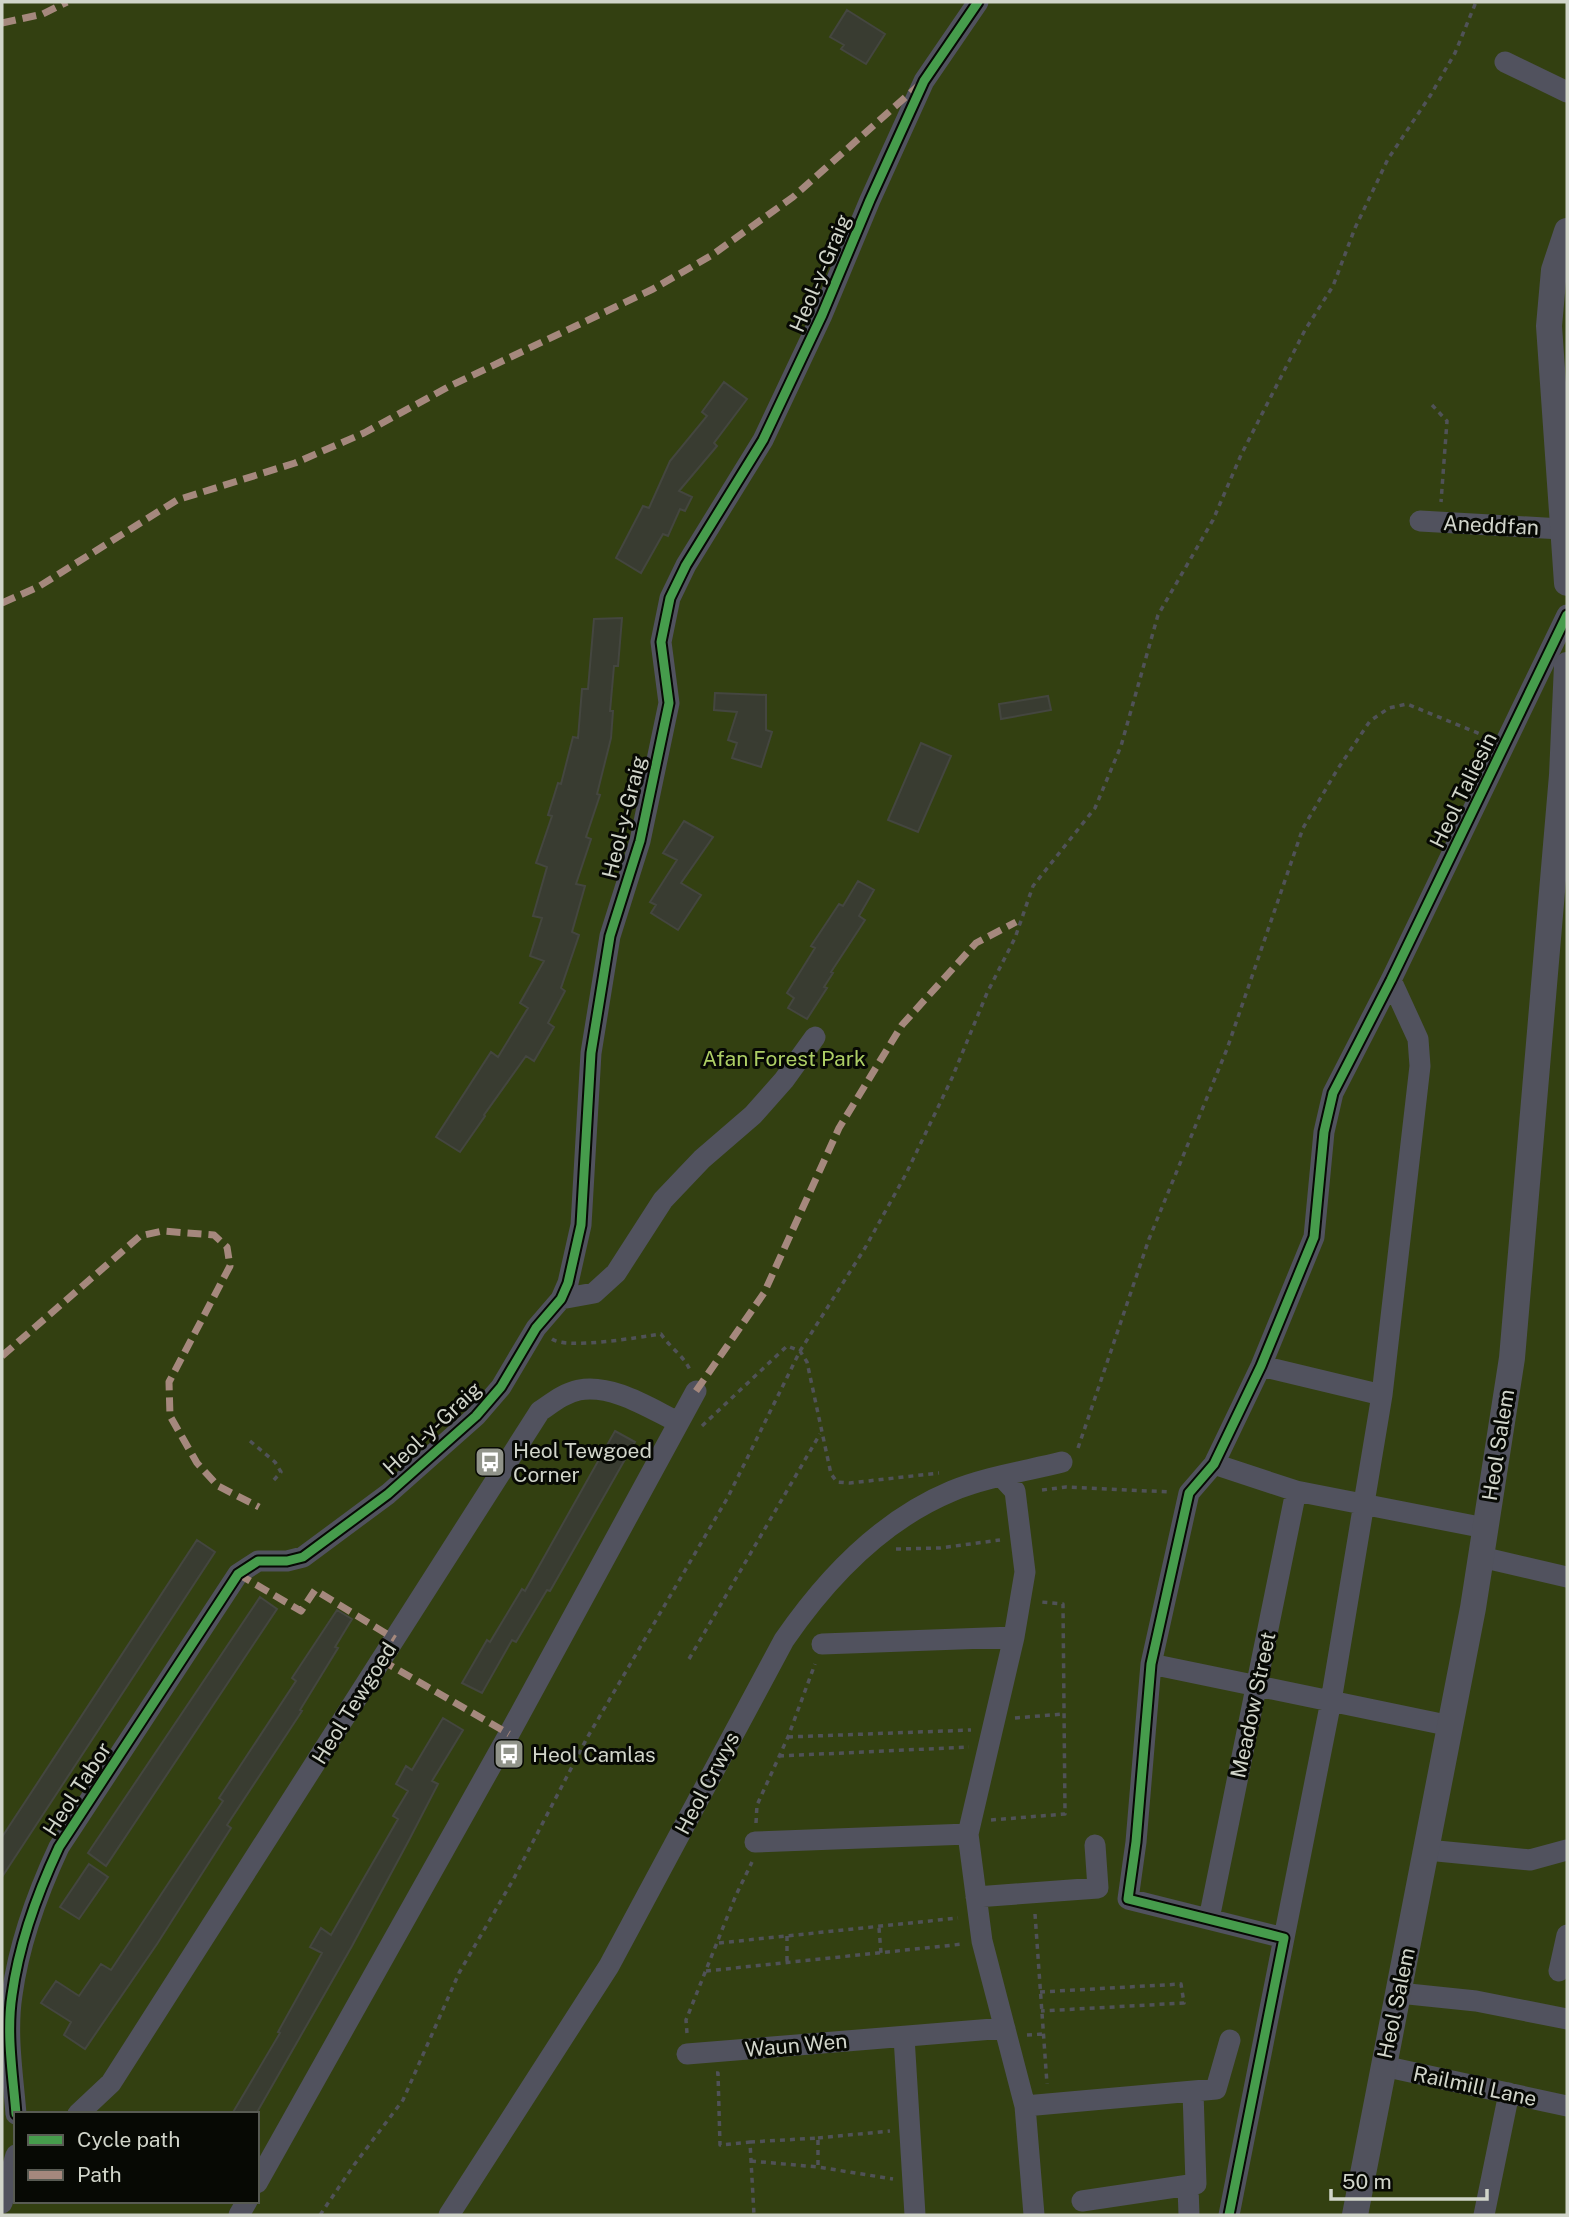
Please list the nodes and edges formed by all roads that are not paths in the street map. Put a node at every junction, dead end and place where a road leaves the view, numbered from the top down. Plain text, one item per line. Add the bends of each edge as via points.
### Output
1 (978, 2) edge
2 (1505, 62) dead end
3 (1567, 92) edge
4 (1567, 230) edge
5 (1430, 521) road end
6 (1562, 529) junction
7 (1567, 583) edge
8 (1567, 615) edge
9 (1567, 665) edge
10 (1391, 980) junction
11 (816, 1037) dead end
12 (561, 1299) junction
13 (1261, 1366) junction
14 (696, 1391) road end
15 (1382, 1395) junction
16 (678, 1422) junction
17 (1070, 1462) road end
18 (1214, 1464) junction
19 (1001, 1483) junction
20 (1296, 1491) junction
21 (1365, 1505) junction
22 (1485, 1528) junction
23 (1481, 1557) junction
24 (258, 1561) joint
25 (1567, 1577) edge
26 (1014, 1637) junction
27 (820, 1650) road end
28 (1151, 1664) junction
29 (1256, 1686) junction
30 (1331, 1701) junction
31 (1451, 1726) junction
32 (970, 1827) junction
33 (755, 1842) road end
34 (1095, 1845) dead end
35 (1427, 1850) junction
36 (1567, 1850) edge
37 (976, 1907) junction
38 (1209, 1919) junction
39 (1567, 1935) edge
40 (1283, 1938) junction
41 (1559, 1971) dead end
42 (1399, 1993) junction
43 (1567, 2019) edge
44 (1005, 2028) junction
45 (904, 2037) junction
46 (1230, 2040) dead end
47 (687, 2054) road end
48 (1383, 2066) junction
49 (1193, 2092) junction
50 (1509, 2093) junction
51 (1025, 2106) junction
52 (1567, 2106) edge
53 (16, 2112) edge
54 (80, 2112) edge
55 (11, 2155) edge
56 (259, 2179) edge
57 (1188, 2186) junction
58 (1082, 2201) dead end
59 (2, 2203) edge
60 (449, 2215) edge
61 (915, 2215) edge
62 (1034, 2215) edge
63 (1189, 2215) edge
64 (1228, 2215) edge
65 (1355, 2215) edge
66 (1484, 2215) edge

1 - 12 street, Heol-y-Graig via 924,81 763,440 670,598 661,642 669,704 640,841 610,936 591,1053 580,1225
2 - 3 street
4 - 6 main road via 1554,270 1549,326
5 - 6 street, Aneddfan
6 - 7 main road
8 - 10 street, Heol Taliesin
9 - 22 main road, Heol Salem via 1562,775 1513,1357
10 - 13 street, Heol Taliesin via 1333,1093 1324,1132 1314,1237
10 - 15 street via 1418,1039 1420,1066
11 - 12 street via 753,1115 663,1200 617,1273 594,1293
12 - 24 street, Heol-y-Graig via 476,1416 388,1494 303,1557
13 - 15 street
13 - 18 street, Heol Taliesin
14 - 16 street
15 - 21 street
16 - 54 street, Heol Tewgoed via 604,1391 579,1390 540,1411 111,2083
16 - 56 street
17 - 19 street, Heol Crwys
18 - 20 street
18 - 28 street, Heol Taliesin via 1189,1493
19 - 26 street via 1023,1537 1026,1572
19 - 60 street, Heol Crwys via 951,1492 911,1513 864,1549 810,1602 784,1640 609,1966
20 - 21 street
20 - 29 street, Meadow Street
21 - 22 street
21 - 30 street
22 - 23 main road, Heol Salem
23 - 25 street
23 - 31 main road, Heol Salem
24 - 53 street, Heol Tabor via 238,1574 59,1847 41,1885 11,1997
26 - 27 street
26 - 32 street
28 - 29 street
28 - 38 street via 1128,1899
29 - 30 street
29 - 38 street, Meadow Street
30 - 31 street
30 - 40 street
31 - 35 main road, Heol Salem
32 - 33 street
32 - 37 street
34 - 37 street via 1098,1888 1033,1893
35 - 36 street via 1530,1860
35 - 42 main road, Heol Salem
37 - 44 street
38 - 40 street
39 - 41 street
40 - 64 street
42 - 43 street via 1476,2001
42 - 48 main road, Heol Salem
44 - 45 street, Waun Wen
44 - 51 street
45 - 47 street, Waun Wen
45 - 61 street
46 - 49 street via 1216,2089
48 - 50 street, Railmill Lane
48 - 65 main road, Heol Salem
49 - 51 street
49 - 57 street via 1196,2184
50 - 52 street, Railmill Lane
50 - 66 street
51 - 62 street
55 - 59 street
57 - 58 street
57 - 63 street

